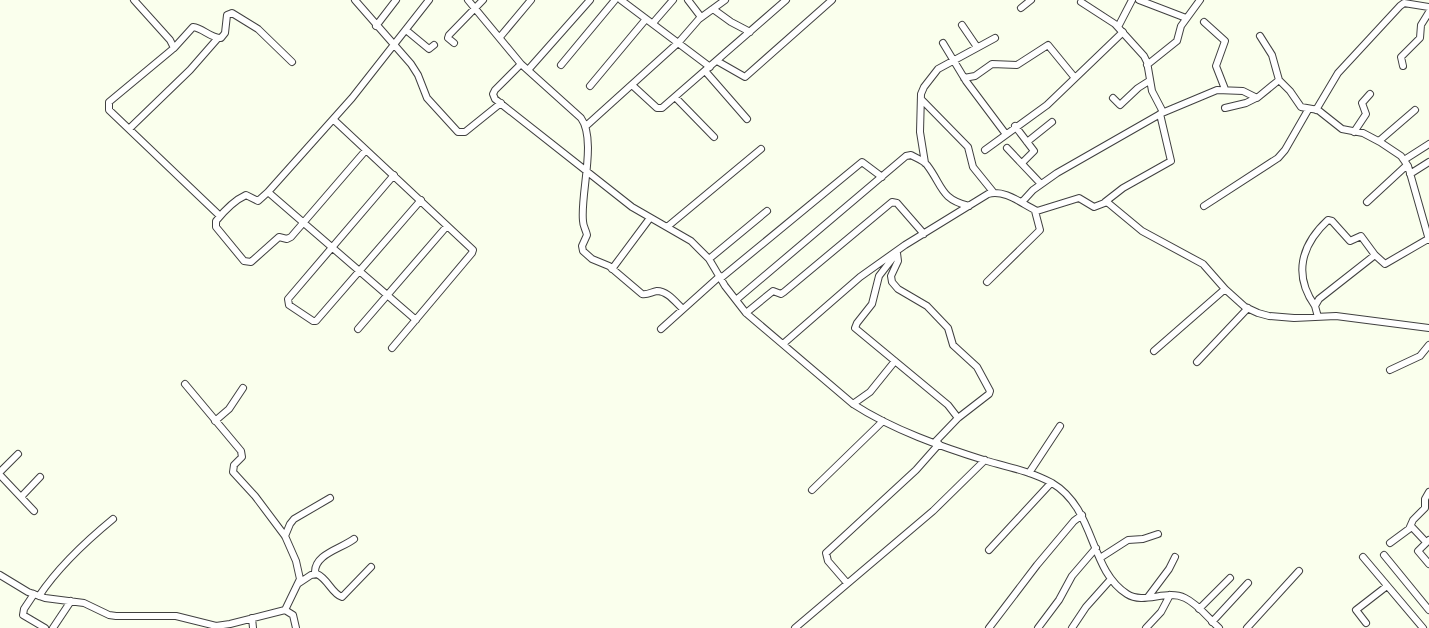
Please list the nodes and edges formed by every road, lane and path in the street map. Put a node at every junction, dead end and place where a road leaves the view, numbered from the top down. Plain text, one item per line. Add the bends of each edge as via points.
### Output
1 (134, 0) edge
2 (355, 0) edge
3 (396, 0) edge
4 (429, 0) edge
5 (468, 0) edge
6 (483, 0) edge
7 (531, 0) edge
8 (590, 0) edge
9 (615, 0) edge
10 (621, 0) edge
11 (673, 0) edge
12 (688, 0) edge
13 (725, 0) edge
14 (786, 0) edge
15 (832, 0) edge
16 (1031, 0) edge
17 (1132, 0) edge
18 (1139, 0) edge
19 (1200, 0) edge
20 (1081, 2) dead end
21 (1402, 2) edge
22 (630, 3) edge
23 (1429, 7) edge
24 (476, 8) junction
25 (1021, 8) dead end
26 (713, 9) junction
27 (1429, 12) edge
28 (701, 17) junction
29 (1186, 18) junction
30 (646, 19) junction
31 (1204, 22) dead end
32 (653, 23) junction
33 (962, 25) dead end
34 (376, 26) junction
35 (406, 30) junction
36 (1120, 30) junction
37 (750, 32) junction
38 (1260, 36) dead end
39 (500, 37) junction
40 (218, 38) junction
41 (995, 38) dead end
42 (679, 42) junction
43 (454, 43) dead end
44 (943, 43) dead end
45 (434, 45) dead end
46 (394, 46) junction
47 (977, 47) junction
48 (174, 48) junction
49 (953, 60) junction
50 (717, 61) junction
51 (292, 62) dead end
52 (521, 64) junction
53 (561, 65) dead end
54 (1147, 65) junction
55 (1403, 66) dead end
56 (528, 70) junction
57 (708, 70) junction
58 (964, 78) junction
59 (1075, 78) junction
60 (1279, 80) junction
61 (1149, 81) junction
62 (632, 85) junction
63 (590, 86) dead end
64 (1225, 89) junction
65 (1370, 94) dead end
66 (675, 97) junction
67 (1113, 98) dead end
68 (1256, 98) junction
69 (921, 99) junction
70 (501, 103) junction
71 (1225, 108) dead end
72 (1308, 110) junction
73 (1316, 110) junction
74 (1414, 110) dead end
75 (1162, 113) junction
76 (747, 119) dead end
77 (334, 120) junction
78 (1052, 123) dead end
79 (586, 126) junction
80 (1015, 126) junction
81 (130, 128) junction
82 (1354, 132) junction
83 (1005, 134) junction
84 (714, 137) dead end
85 (1378, 141) junction
86 (1028, 142) junction
87 (1429, 144) edge
88 (1007, 148) dead end
89 (761, 149) dead end
90 (366, 150) junction
91 (985, 150) dead end
92 (1429, 162) edge
93 (925, 163) junction
94 (1022, 163) junction
95 (1406, 163) junction
96 (586, 171) junction
97 (1410, 174) junction
98 (394, 175) junction
99 (882, 177) junction
100 (1041, 184) junction
101 (268, 192) junction
102 (994, 193) junction
103 (421, 200) junction
104 (1022, 202) junction
105 (1105, 202) junction
106 (1366, 202) dead end
107 (969, 206) junction
108 (1204, 206) dead end
109 (767, 211) dead end
110 (1035, 211) junction
111 (220, 216) junction
112 (650, 218) junction
113 (303, 222) junction
114 (447, 226) junction
115 (667, 227) junction
116 (924, 234) junction
117 (1429, 239) edge
118 (331, 246) junction
119 (898, 251) junction
120 (1375, 255) junction
121 (709, 259) junction
122 (612, 269) junction
123 (359, 271) junction
124 (720, 277) junction
125 (987, 282) dead end
126 (1225, 289) junction
127 (387, 296) junction
128 (736, 300) junction
129 (1315, 306) junction
130 (1248, 308) junction
131 (683, 309) junction
132 (746, 313) junction
133 (1318, 317) junction
134 (416, 320) junction
135 (1429, 328) edge
136 (358, 329) dead end
137 (661, 329) dead end
138 (783, 344) junction
139 (1429, 345) edge
140 (392, 348) dead end
141 (1154, 351) dead end
142 (895, 361) junction
143 (1197, 362) dead end
144 (1390, 370) dead end
145 (185, 384) dead end
146 (243, 388) dead end
147 (854, 404) junction
148 (958, 418) junction
149 (215, 421) junction
150 (883, 421) junction
151 (1059, 426) dead end
152 (937, 443) junction
153 (18, 454) dead end
154 (985, 460) junction
155 (0, 473) edge
156 (1029, 473) junction
157 (40, 477) dead end
158 (1051, 483) junction
159 (812, 490) dead end
160 (1429, 492) edge
161 (21, 497) junction
162 (330, 498) dead end
163 (34, 511) dead end
164 (1082, 515) junction
165 (113, 519) dead end
166 (1411, 526) junction
167 (1158, 534) dead end
168 (285, 537) junction
169 (354, 539) dead end
170 (1428, 541) edge
171 (1390, 543) dead end
172 (1096, 548) junction
173 (989, 549) dead end
174 (1384, 555) dead end
175 (1175, 557) dead end
176 (1363, 557) dead end
177 (1100, 558) junction
178 (1429, 564) edge
179 (371, 567) dead end
180 (1299, 571) dead end
181 (315, 573) junction
182 (0, 575) edge
183 (1230, 578) dead end
184 (1111, 579) junction
185 (298, 583) junction
186 (1248, 583) dead end
187 (847, 584) junction
188 (1387, 586) junction
189 (36, 595) junction
190 (1170, 595) junction
191 (1148, 597) junction
192 (71, 601) junction
193 (1199, 609) junction
194 (285, 610) junction
195 (1429, 610) edge
196 (252, 618) junction
197 (1212, 622) junction
198 (1366, 623) dead end
199 (45, 628) edge
200 (53, 628) edge
201 (253, 628) edge
202 (296, 628) edge
203 (795, 628) edge
204 (989, 628) edge
205 (1038, 628) edge
206 (1072, 628) edge
207 (1146, 628) edge
208 (1219, 628) edge
209 (1247, 628) edge
210 (1423, 628) edge

1 - 48 street
2 - 34 street
3 - 34 street
4 - 35 street
5 - 24 street
6 - 24 street
7 - 39 street
8 - 56 street
9 - 53 street
10 - 22 street
11 - 32 street
12 - 28 street
13 - 26 street
14 - 37 street
15 - 50 street via 746,77
16 - 25 street
17 - 36 street
18 - 29 street
19 - 29 street
20 - 36 street
21 - 23 street
21 - 73 street via 1338,73
22 - 30 street
24 - 39 street
24 - 43 street via 448,37
26 - 28 street
26 - 37 street
27 - 55 street via 1421,25 1420,38 1401,57
28 - 42 street
29 - 54 street via 1177,40
30 - 32 street
30 - 63 street
31 - 64 street via 1225,41 1216,66
32 - 42 street
33 - 47 street
34 - 46 street
35 - 45 street via 429,49
35 - 46 street
36 - 54 street via 1144,56
36 - 59 street
37 - 50 street
38 - 60 street via 1272,55
39 - 52 street
40 - 48 street via 193,27
40 - 51 street via 225,33 227,15 232,13 264,34
40 - 81 street
41 - 47 street
42 - 57 street
42 - 62 street
44 - 49 street
46 - 70 street via 416,70 429,101 458,132 472,127
46 - 77 street
47 - 49 street
48 - 81 street via 110,102 109,110
49 - 58 street
49 - 69 street via 938,69 924,87
50 - 57 street
52 - 56 street
52 - 70 street via 494,92
54 - 61 street
56 - 79 street
57 - 66 street
57 - 76 street
58 - 59 street via 975,76 992,64 1017,65 1048,45
58 - 83 street
59 - 80 street via 1047,105
60 - 68 street
60 - 72 street
61 - 67 street via 1120,105
61 - 75 street
62 - 66 street via 659,110
62 - 79 street
64 - 68 street via 1243,91
64 - 75 street
65 - 82 street via 1362,103 1366,114
66 - 84 street
68 - 71 street
69 - 93 street via 920,132
69 - 102 street via 968,147 975,169
70 - 96 street
72 - 73 street
72 - 108 street via 1278,158
73 - 82 street via 1342,129
74 - 85 street
75 - 100 street
75 - 105 street via 1171,160
77 - 90 street
77 - 101 street
78 - 86 street
79 - 96 street
80 - 83 street
80 - 86 street
81 - 111 street
82 - 85 street
83 - 91 street
85 - 95 street
86 - 94 street via 1034,151
87 - 95 street
88 - 94 street
89 - 115 street
90 - 98 street
90 - 113 street
92 - 97 street
93 - 99 street via 909,155
93 - 107 street via 949,198
94 - 100 street
95 - 97 street
95 - 106 street
96 - 112 street
96 - 122 street via 583,220 587,235 583,251
97 - 117 street
98 - 103 street
98 - 118 street
99 - 124 street via 865,162 861,163
99 - 128 street
100 - 104 street
101 - 111 street via 258,201 244,196
101 - 113 street
102 - 104 street
102 - 107 street
103 - 114 street
103 - 123 street
104 - 110 street
105 - 110 street via 1094,207 1079,198
105 - 126 street via 1142,231 1203,264
107 - 116 street
109 - 121 street
110 - 125 street via 1040,230
111 - 113 street via 216,227 248,263 279,237 289,238
112 - 115 street
112 - 122 street
113 - 118 street
114 - 127 street
114 - 134 street via 472,249 472,254
115 - 121 street via 691,241
116 - 119 street
116 - 132 street via 892,202 784,292 773,291
117 - 120 street via 1385,264
118 - 123 street
118 - 123 street via 288,299 288,305 316,321
119 - 138 street via 860,277
119 - 142 street via 879,276 872,304 855,326
119 - 148 street via 891,276 893,283 927,306 948,328 953,345 977,367 989,389 989,394
120 - 129 street via 1319,298
120 - 129 street via 1361,236 1350,242 1332,221 1326,222 1303,256 1304,288
121 - 124 street
122 - 131 street via 642,294 662,292
123 - 127 street
124 - 128 street
124 - 131 street
126 - 130 street
126 - 141 street
127 - 134 street
127 - 136 street
128 - 132 street
129 - 133 street
130 - 133 street via 1269,316
130 - 143 street
131 - 137 street
132 - 138 street
133 - 135 street
134 - 140 street
138 - 147 street
139 - 144 street via 1420,356
142 - 147 street via 870,392
142 - 148 street
145 - 149 street
146 - 149 street
147 - 150 street
148 - 152 street
149 - 168 street via 242,454 234,472
150 - 152 street
150 - 159 street
151 - 156 street
152 - 154 street
152 - 187 street via 915,470 826,553
153 - 155 street
154 - 156 street
154 - 187 street via 933,511
155 - 161 street
156 - 158 street
157 - 161 street
158 - 164 street
158 - 173 street
160 - 166 street via 1425,508
161 - 163 street
162 - 168 street via 294,519
164 - 172 street
164 - 204 street
165 - 189 street via 87,540
166 - 170 street
166 - 171 street
167 - 177 street via 1123,542
168 - 185 street via 299,571
169 - 181 street via 321,559
170 - 178 street via 1418,552
172 - 177 street
172 - 205 street
174 - 195 street
175 - 191 street
176 - 188 street
177 - 184 street
179 - 181 street via 342,597
180 - 209 street
181 - 185 street
182 - 189 street
183 - 193 street
184 - 191 street via 1134,598
184 - 206 street
185 - 194 street
186 - 197 street
187 - 203 street
188 - 198 street via 1356,610
188 - 210 street
189 - 192 street
189 - 199 street via 23,615
190 - 191 street
190 - 193 street via 1183,597
190 - 207 street
192 - 196 street via 109,615 176,616 216,626
192 - 200 street
193 - 197 street
194 - 196 street
194 - 202 street via 293,615
196 - 201 street
197 - 208 street

